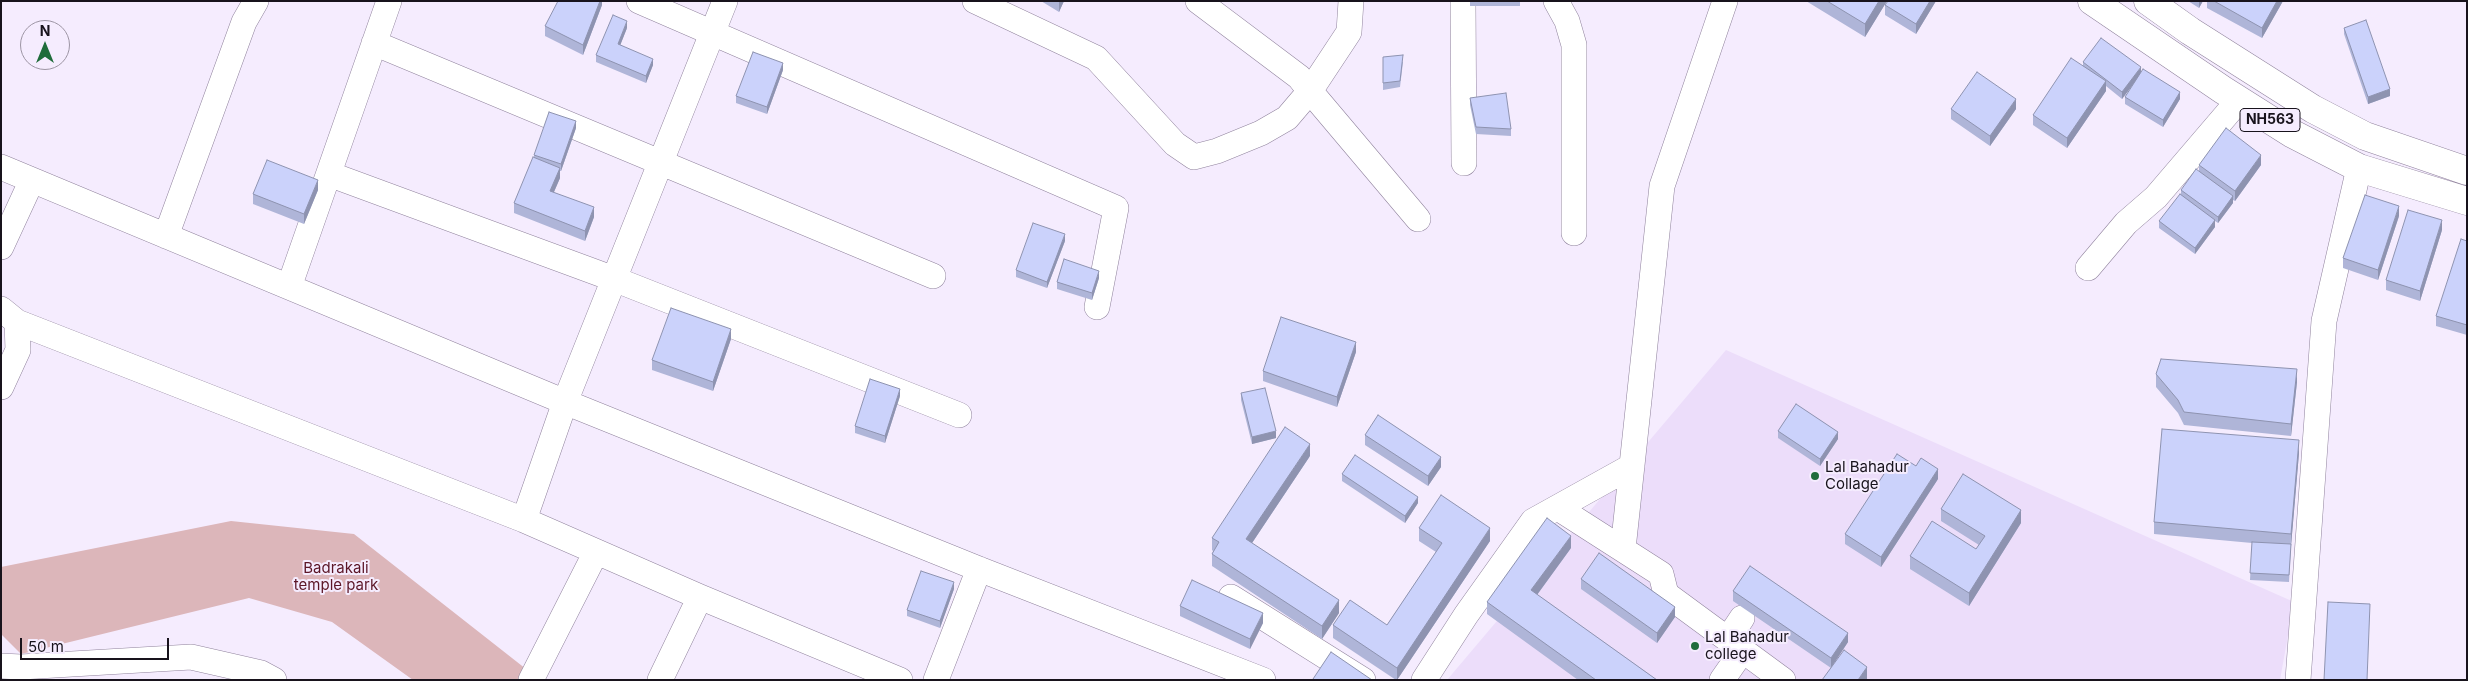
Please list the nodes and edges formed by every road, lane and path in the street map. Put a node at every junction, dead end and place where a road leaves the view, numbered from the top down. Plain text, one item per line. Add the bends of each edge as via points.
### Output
1 (256, 1) edge
2 (389, 1) edge
3 (639, 1) edge
4 (725, 1) edge
5 (975, 1) edge
6 (1198, 1) edge
7 (1351, 1) edge
8 (1463, 1) edge
9 (1556, 1) edge
10 (2092, 1) edge
11 (2148, 1) edge
12 (1724, 2) edge
13 (712, 33) junction
14 (374, 43) junction
15 (1310, 91) junction
16 (2239, 100) junction
17 (661, 162) junction
18 (1464, 163) dead end
19 (1, 167) edge
20 (2360, 168) junction
21 (2467, 171) edge
22 (329, 174) junction
23 (32, 180) junction
24 (2467, 201) edge
25 (1418, 218) dead end
26 (1574, 233) dead end
27 (166, 236) junction
28 (1, 247) edge
29 (2088, 268) dead end
30 (933, 276) dead end
31 (614, 280) junction
32 (289, 287) junction
33 (1097, 307) dead end
34 (9, 316) edge
35 (1, 388) edge
36 (565, 402) junction
37 (959, 415) dead end
38 (1632, 466) junction
39 (1558, 508) junction
40 (524, 520) junction
41 (1622, 549) junction
42 (596, 552) junction
43 (979, 569) junction
44 (700, 597) junction
45 (1231, 597) edge
46 (1742, 618) dead end
47 (1735, 645) junction
48 (1, 666) edge
49 (274, 680) edge
50 (531, 680) edge
51 (660, 680) edge
52 (900, 680) edge
53 (936, 680) edge
54 (1263, 680) edge
55 (1363, 680) edge
56 (1424, 680) edge
57 (1722, 680) edge
58 (1783, 680) edge
59 (2298, 680) edge

1 - 27 street via 244,22
2 - 14 street
3 - 13 street
4 - 13 street
5 - 15 street via 1096,58 1175,144 1194,157 1261,133 1288,118
6 - 15 street via 1298,76
7 - 15 street via 1349,32
8 - 18 street
9 - 26 street via 1567,20 1574,45
10 - 16 highway, NH563
11 - 21 highway, NH563 via 2314,110 2365,136
12 - 38 street via 1662,186
13 - 17 street
13 - 33 street via 1116,208
14 - 17 street
14 - 22 street
15 - 25 street
16 - 20 highway, NH563 via 2291,133
16 - 29 street via 2162,191 2126,224
17 - 30 street
17 - 31 street
19 - 23 street
20 - 24 highway, NH563
20 - 59 street via 2324,321
22 - 31 street
22 - 32 street
23 - 27 street
23 - 28 street
27 - 32 street
31 - 36 street
31 - 37 street
32 - 36 street
34 - 35 street via 18,350
34 - 40 street
36 - 40 street
36 - 43 street
38 - 39 street
38 - 41 street
39 - 41 street
39 - 56 street via 1533,521
40 - 42 street
41 - 47 street via 1661,574 1666,594
42 - 44 street
42 - 50 street
43 - 53 street
43 - 54 street
44 - 51 street
44 - 52 street
45 - 55 street
46 - 47 street
47 - 57 street
47 - 58 street
48 - 49 street via 191,657

